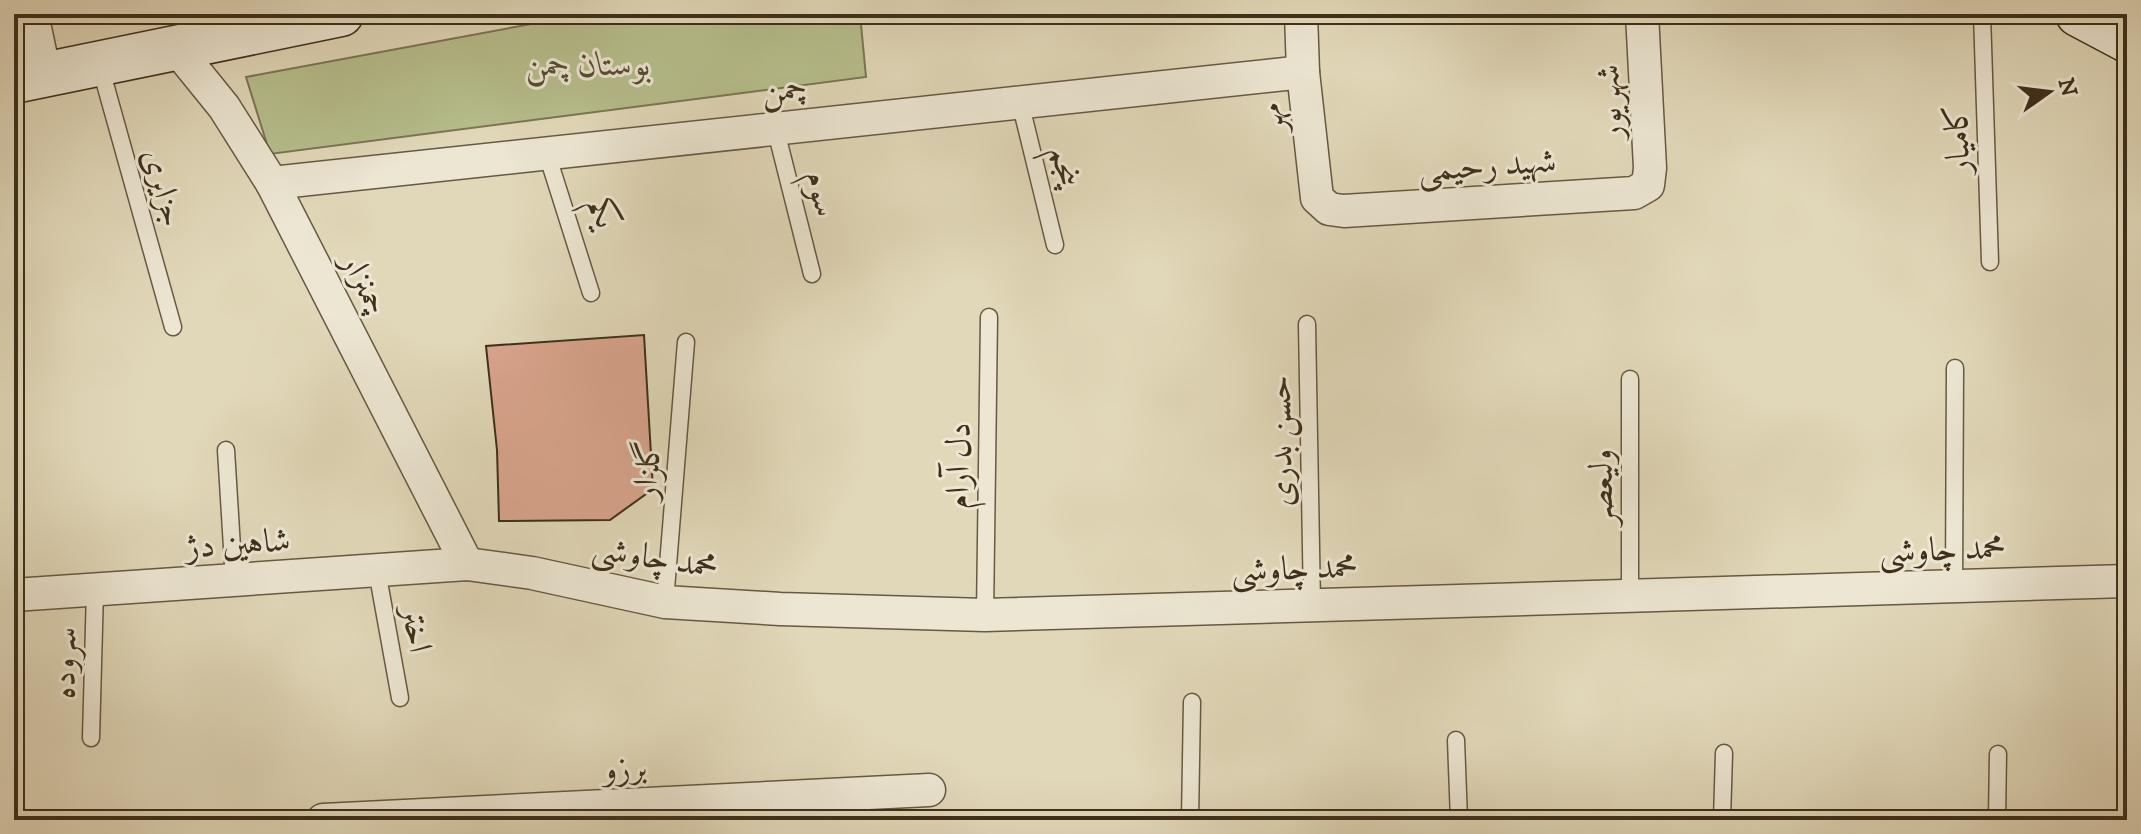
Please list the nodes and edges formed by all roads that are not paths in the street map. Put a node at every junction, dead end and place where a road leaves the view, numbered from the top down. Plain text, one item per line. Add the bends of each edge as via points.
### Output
1 (32, 14) edge
2 (341, 14) edge
3 (1301, 14) edge
4 (1642, 14) edge
5 (1982, 14) edge
6 (2078, 14) edge
7 (2127, 40) edge
8 (177, 49) junction
9 (100, 64) junction
10 (1303, 72) junction
11 (29, 78) edge
12 (1020, 102) junction
13 (775, 127) junction
14 (547, 154) junction
15 (272, 183) junction
16 (1648, 185) joint
17 (1329, 209) joint
18 (1055, 245) dead end
19 (1990, 262) dead end
20 (812, 274) dead end
21 (591, 293) dead end
22 (989, 317) dead end
23 (1307, 324) dead end
24 (173, 327) dead end
25 (686, 342) dead end
26 (1955, 368) dead end
27 (1630, 379) dead end
28 (226, 450) dead end
29 (467, 564) junction
30 (377, 571) junction
31 (234, 580) junction
32 (2127, 581) edge
33 (1954, 586) junction
34 (95, 590) junction
35 (14, 595) edge
36 (1630, 595) junction
37 (665, 602) junction
38 (1312, 604) junction
39 (985, 615) junction
40 (400, 698) dead end
41 (1192, 702) dead end
42 (91, 738) dead end
43 (1456, 740) dead end
44 (1724, 753) dead end
45 (1998, 754) dead end
46 (929, 790) dead end
47 (816, 808) edge
48 (420, 818) edge
49 (323, 820) edge
50 (1190, 820) edge
51 (1459, 820) edge
52 (1722, 820) edge
53 (1997, 820) edge

1 - 11 street
2 - 8 street
3 - 10 street, مهر
4 - 16 street, شهریور
5 - 19 lane, کامیار
6 - 7 street
8 - 9 street
8 - 15 street, چمنزار via 224,107
9 - 11 street
9 - 24 lane, جزایری
10 - 12 street, چمن
10 - 17 street, مهر via 1317,198
12 - 13 street, چمن
12 - 18 lane, پنجم
13 - 14 street, چمن
13 - 20 lane, سوم
14 - 15 street, چمن
14 - 21 lane, یکم
15 - 29 street, چمنزار
16 - 17 street, شهید رحیمی via 1634,193
22 - 39 lane, دل‌ آرام
23 - 38 lane, حسن بدری
25 - 37 lane, گلزار
26 - 33 lane
27 - 36 lane, ولیعصر
28 - 31 lane
29 - 30 street, شاهین دژ
29 - 37 street, محمد چاوشی
30 - 31 street, شاهین دژ
30 - 40 lane, اختر
31 - 34 street, شاهین دژ
32 - 33 street, محمد چاوشی
33 - 36 street, محمد چاوشی
34 - 35 street, شاهین دژ
34 - 42 lane, سروده
36 - 38 street, محمد چاوشی
37 - 39 street, محمد چاوشی
38 - 39 street, محمد چاوشی
41 - 50 lane
43 - 51 lane
44 - 52 lane
45 - 53 lane
46 - 47 street, برزو
47 - 48 street, برزو
48 - 49 street, برزو

